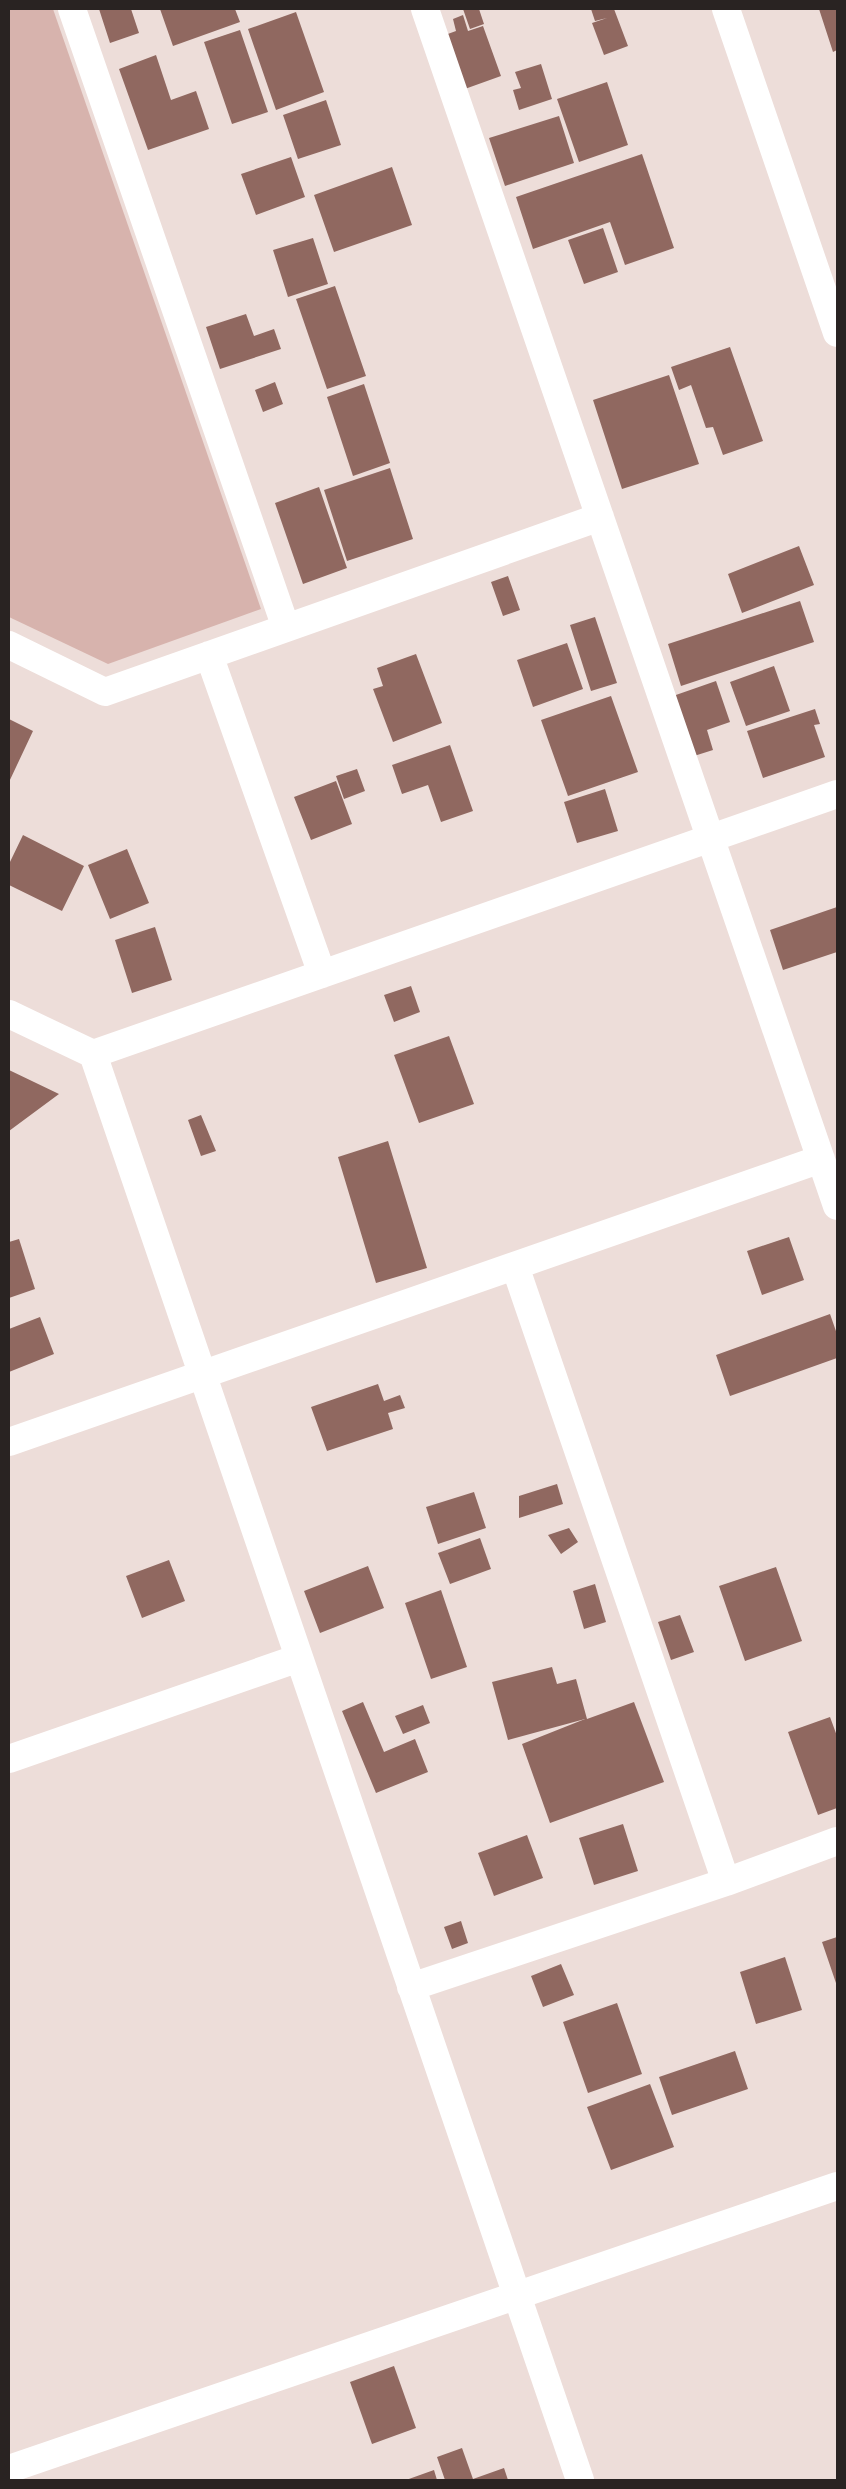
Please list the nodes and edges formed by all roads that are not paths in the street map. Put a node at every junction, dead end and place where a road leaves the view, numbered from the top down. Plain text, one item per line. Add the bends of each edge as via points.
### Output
1 (72, 9) edge
2 (425, 9) edge
3 (726, 9) edge
4 (837, 333) edge
5 (600, 517) junction
6 (286, 628) junction
7 (9, 645) edge
8 (209, 655) junction
9 (837, 794) edge
10 (710, 838) junction
11 (322, 974) junction
12 (9, 1014) edge
13 (93, 1054) junction
14 (821, 1159) junction
15 (837, 1206) edge
16 (515, 1266) junction
17 (202, 1375) junction
18 (9, 1442) edge
19 (299, 1658) junction
20 (9, 1759) edge
21 (837, 1842) edge
22 (726, 1882) junction
23 (411, 1987) junction
24 (837, 2186) edge
25 (517, 2296) junction
26 (9, 2469) edge
27 (580, 2480) edge

1 - 6 street
2 - 5 street
3 - 4 street
5 - 6 street
5 - 10 street
6 - 8 street
7 - 8 street via 105,692
8 - 11 street
9 - 10 street
10 - 11 street
10 - 14 street
11 - 13 street
12 - 13 street
13 - 17 street
14 - 15 street
14 - 16 street
16 - 17 street
16 - 22 street
17 - 18 street
17 - 19 street
19 - 20 street
19 - 23 street
21 - 22 street
22 - 23 street
23 - 25 street
24 - 25 street
25 - 26 street
25 - 27 street

